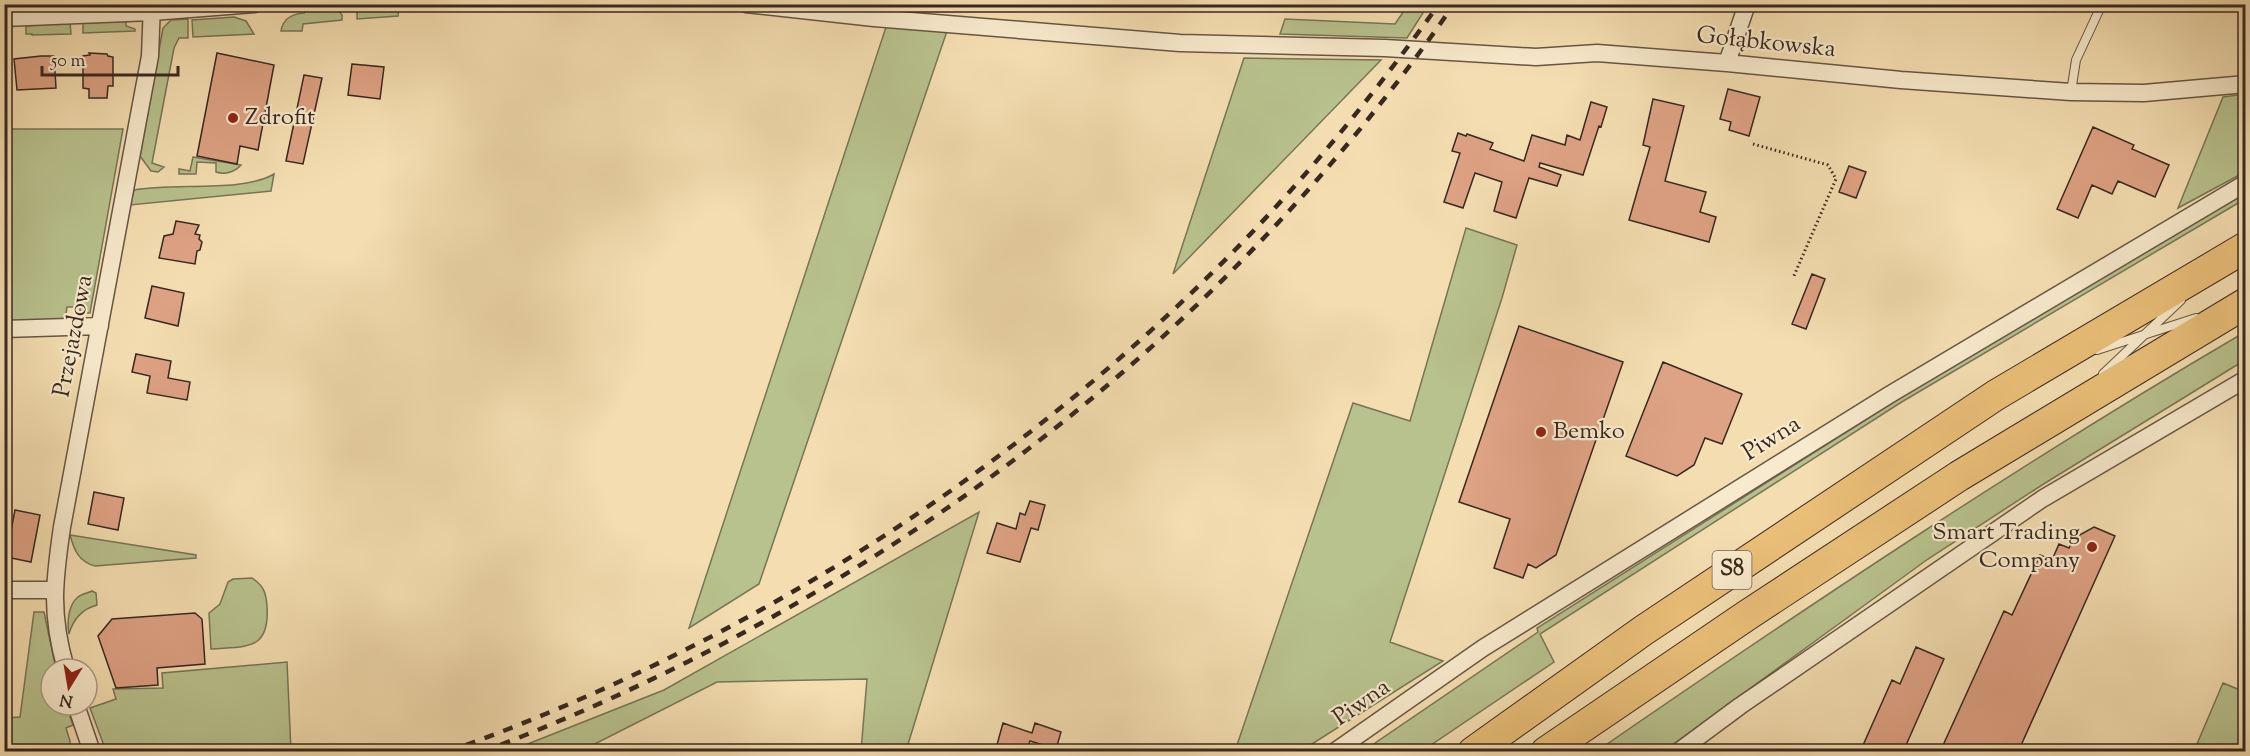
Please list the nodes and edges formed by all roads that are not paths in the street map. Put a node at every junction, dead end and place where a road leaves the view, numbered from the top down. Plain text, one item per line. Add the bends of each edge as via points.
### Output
1 (254, 4) edge
2 (747, 4) edge
3 (1747, 4) edge
4 (2102, 4) edge
5 (152, 8) edge
6 (4, 18) edge
7 (1726, 63) junction
8 (2246, 84) edge
9 (2071, 92) junction
10 (2246, 183) edge
11 (2235, 253) edge
12 (2193, 289) dead end
13 (2184, 297) dead end
14 (2246, 302) edge
15 (2212, 313) dead end
16 (2200, 317) dead end
17 (100, 326) junction
18 (4, 328) edge
19 (2144, 335) junction
20 (2092, 352) dead end
21 (2082, 355) dead end
22 (2040, 369) junction
23 (2246, 379) edge
24 (2062, 412) junction
25 (4, 590) edge
26 (53, 590) junction
27 (63, 657) edge
28 (80, 717) edge
29 (90, 750) edge
30 (1334, 752) edge
31 (1473, 752) edge
32 (1546, 752) edge
33 (1678, 752) edge

1 - 5 street
2 - 7 street, Gołąbkowska via 1180,43 1385,48 1536,57 1597,53
3 - 7 street
4 - 9 lane via 2076,60
5 - 6 street
5 - 17 street, Przejazdowa via 150,56
7 - 9 street, Gołąbkowska
8 - 9 street, Gołąbkowska via 2144,93
10 - 30 street, Piwna via 1878,401 1483,648
11 - 12 lane
11 - 22 highway, S8
13 - 19 lane
14 - 15 lane
14 - 24 highway, S8
16 - 19 lane
17 - 18 street
17 - 26 street, Przejazdowa
19 - 20 lane
19 - 24 lane
21 - 22 lane
22 - 31 highway, S8 via 1644,630
23 - 33 street via 2042,499
24 - 32 highway, S8 via 1949,482
25 - 26 street
26 - 27 street, Przejazdowa
28 - 29 street

